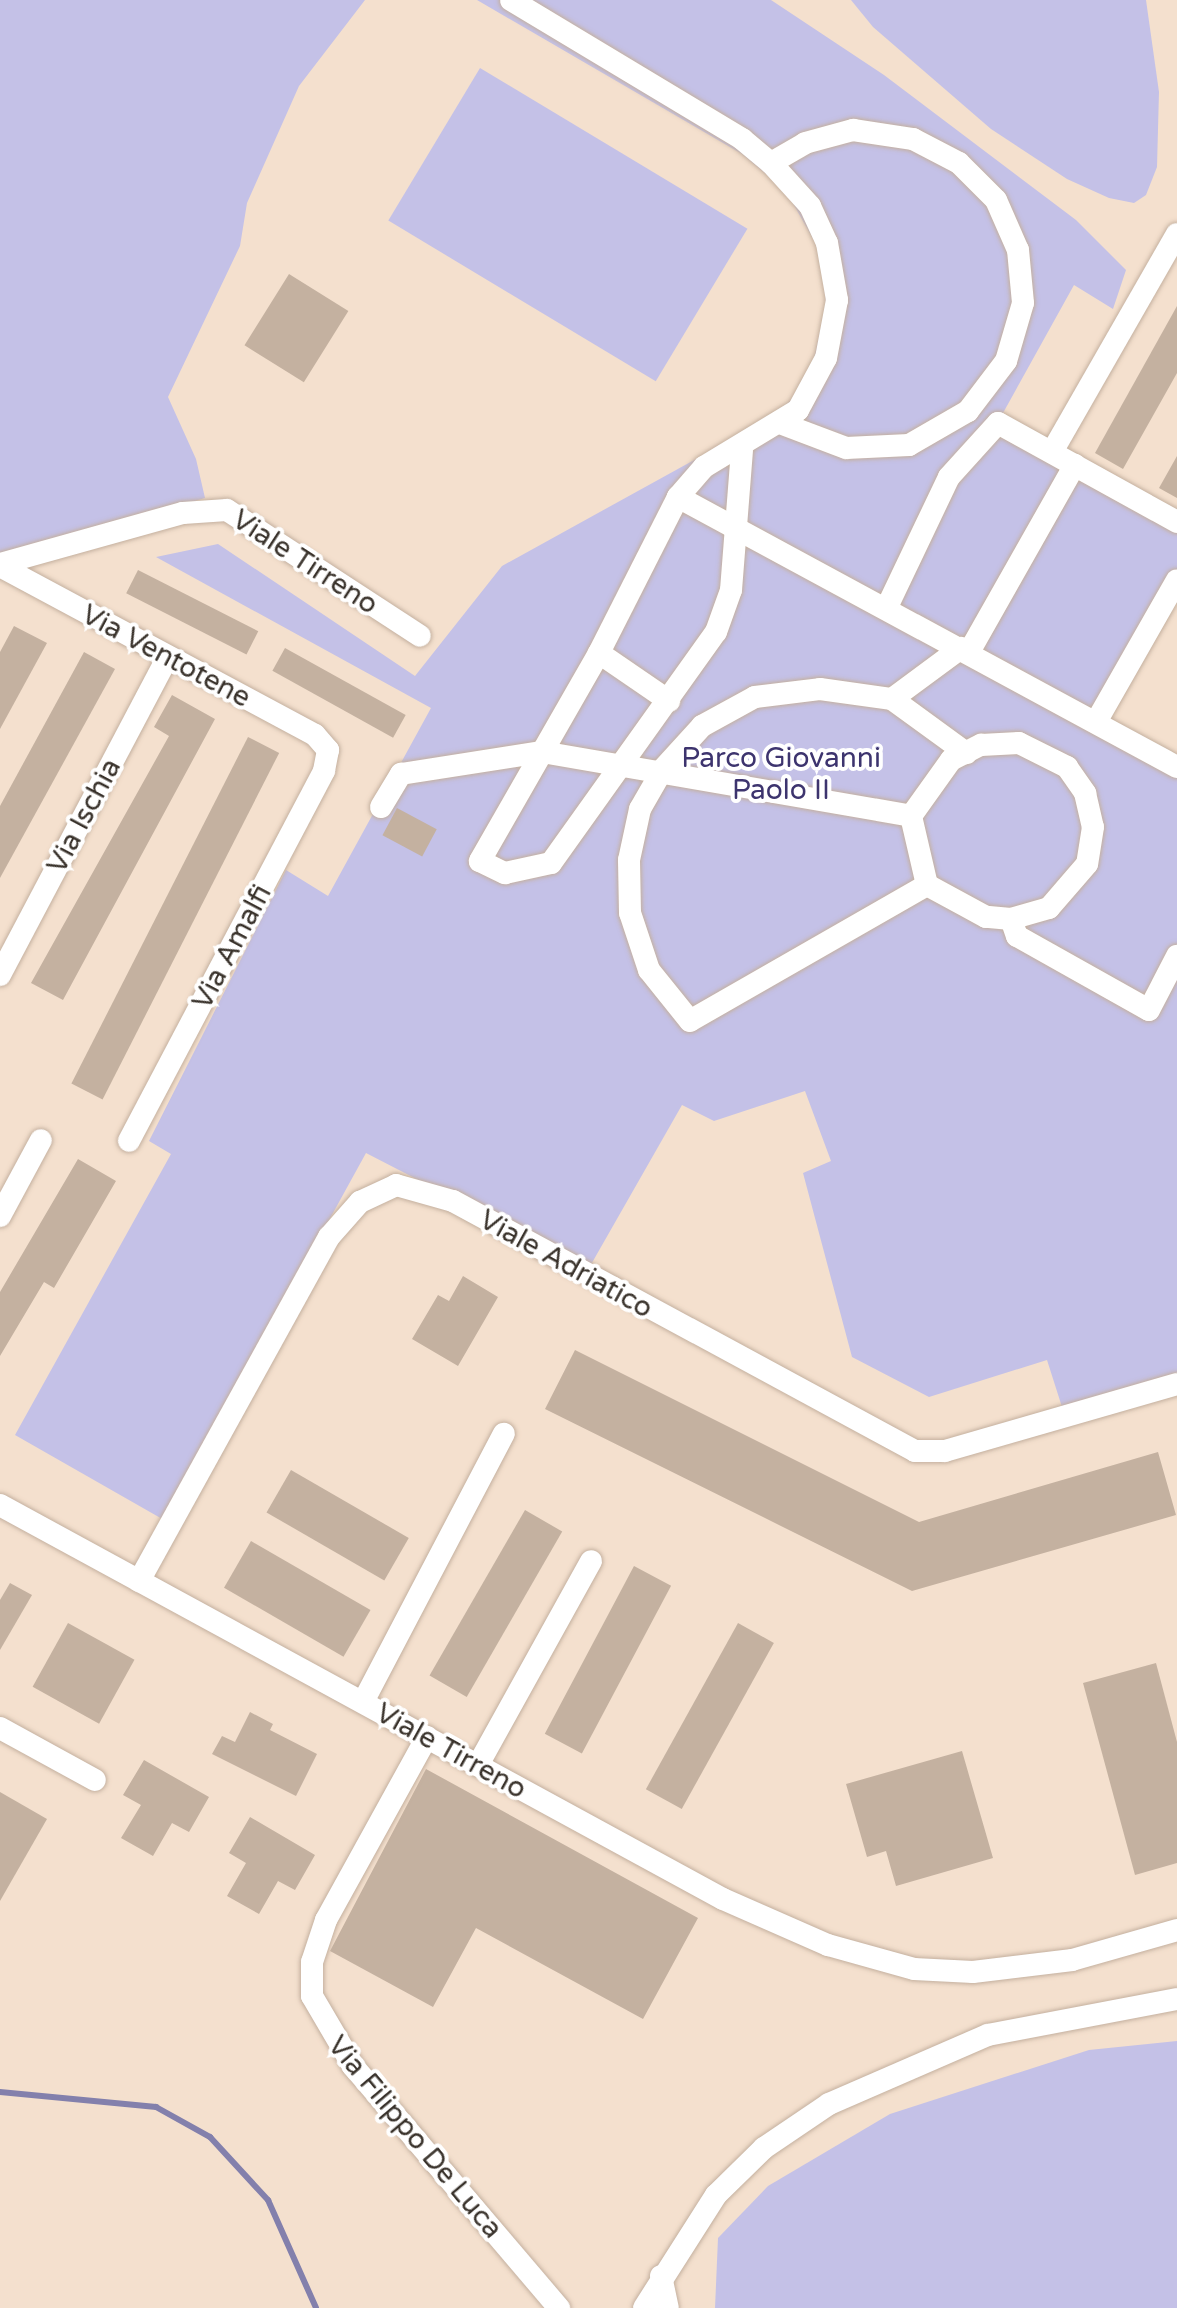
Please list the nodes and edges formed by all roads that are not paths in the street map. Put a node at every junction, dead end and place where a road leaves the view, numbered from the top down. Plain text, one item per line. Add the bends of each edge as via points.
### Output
1 (511, 0) edge
2 (771, 163) junction
3 (1177, 234) edge
4 (780, 423) junction
5 (742, 450) junction
6 (1052, 452) junction
7 (1075, 465) junction
8 (678, 497) junction
9 (1177, 522) edge
10 (734, 526) junction
11 (0, 565) edge
12 (1177, 580) edge
13 (887, 607) junction
14 (420, 636) dead end
15 (965, 650) junction
16 (599, 653) junction
17 (168, 657) junction
18 (892, 699) junction
19 (669, 701) junction
20 (1096, 722) junction
21 (328, 750) joint
22 (542, 752) junction
23 (966, 753) junction
24 (623, 763) junction
25 (1177, 767) edge
26 (663, 769) junction
27 (381, 807) dead end
28 (911, 816) junction
29 (927, 885) junction
30 (1011, 919) junction
31 (1177, 956) edge
32 (0, 975) edge
33 (41, 1140) dead end
34 (129, 1141) dead end
35 (0, 1216) edge
36 (1177, 1384) edge
37 (504, 1434) dead end
38 (0, 1505) edge
39 (591, 1561) dead end
40 (139, 1581) junction
41 (363, 1702) junction
42 (0, 1728) edge
43 (427, 1737) junction
44 (478, 1765) junction
45 (95, 1780) dead end
46 (1177, 1930) edge
47 (1177, 1999) edge
48 (661, 2276) junction
49 (559, 2308) edge
50 (644, 2308) edge
51 (668, 2308) edge

1 - 2 street via 742,139
2 - 4 street via 810,206 827,243 837,300 826,358 798,410
2 - 4 street via 805,143 853,130 913,139 959,163 996,200 1018,250 1023,303 1006,361 968,411 909,445 846,448
3 - 6 street
4 - 5 street
5 - 8 street via 704,467
5 - 10 street
6 - 7 street
6 - 13 street via 998,423 949,477
7 - 9 street
7 - 15 street
8 - 10 street
8 - 16 street
10 - 13 street
10 - 19 street via 731,590 716,632
11 - 14 street, Viale Tirreno via 183,513 227,510
11 - 17 street, Via Ventotene
12 - 20 street
13 - 15 street
15 - 18 street
15 - 20 street
16 - 19 street
16 - 22 street
17 - 21 street, Via Ventotene via 315,735
17 - 32 street, Via Ischia
18 - 23 street
18 - 26 street via 820,689 755,697 702,726
19 - 24 street
20 - 25 street
21 - 34 street, Via Amalfi via 318,783
22 - 24 street
22 - 24 street via 480,861 505,873 551,863
22 - 27 street via 401,774
23 - 28 street via 951,760
23 - 30 street via 981,745 1019,743 1045,751 1067,767 1085,793 1093,827 1087,864 1049,908
24 - 26 street
26 - 28 street
26 - 29 street via 640,809 629,860 630,913 649,970 690,1021
28 - 29 street
29 - 30 street via 958,907
30 - 31 street via 1017,936 1149,1010
33 - 35 street
36 - 40 street, Viale Adriatico via 945,1451 915,1451 453,1201 411,1185 389,1186 353,1209 324,1244
37 - 41 street
38 - 40 street, Viale Tirreno
39 - 44 street
40 - 41 street, Viale Tirreno
41 - 43 street, Viale Tirreno
42 - 45 street
43 - 44 street, Viale Tirreno
43 - 49 street, Via Filippo De Luca via 326,1920 312,1962 312,1996 344,2055
44 - 46 street, Viale Tirreno via 760,1917 849,1953 914,1969 1027,1968
47 - 48 street via 988,2035 829,2104 740,2169
48 - 50 street
48 - 51 street

